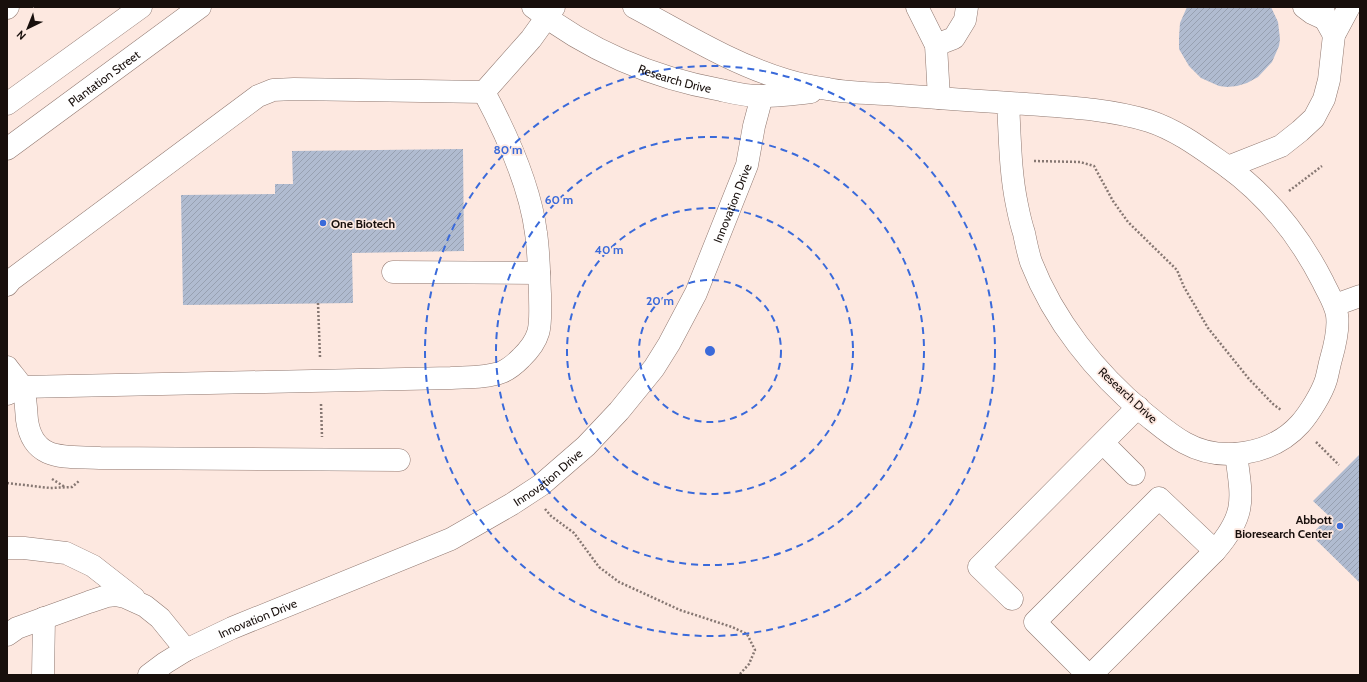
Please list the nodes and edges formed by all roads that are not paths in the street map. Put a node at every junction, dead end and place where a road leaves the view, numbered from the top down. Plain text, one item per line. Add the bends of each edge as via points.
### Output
1 (141, 7) edge
2 (200, 7) edge
3 (634, 7) edge
4 (917, 7) edge
5 (967, 7) edge
6 (1304, 7) edge
7 (1349, 7) edge
8 (544, 11) edge
9 (1328, 20) edge
10 (936, 45) junction
11 (833, 90) junction
12 (484, 92) junction
13 (762, 96) junction
14 (939, 98) junction
15 (1008, 103) junction
16 (7, 104) edge
17 (7, 149) edge
18 (1228, 167) junction
19 (393, 272) dead end
20 (540, 274) junction
21 (7, 285) edge
22 (1360, 296) edge
23 (1335, 305) junction
24 (7, 366) edge
25 (15, 391) edge
26 (1138, 407) junction
27 (1103, 443) junction
28 (1236, 454) junction
29 (399, 460) dead end
30 (1134, 474) dead end
31 (7, 548) edge
32 (1215, 551) junction
33 (1012, 599) dead end
34 (145, 606) junction
35 (44, 618) junction
36 (7, 635) edge
37 (186, 650) junction
38 (43, 675) edge
39 (149, 675) edge
40 (1090, 675) edge

1 - 16 street
2 - 17 street, Plantation Street
3 - 11 street, Research Drive via 734,60 787,80
4 - 10 street
5 - 10 street via 966,20 954,38
6 - 9 street via 1312,14
7 - 9 street
8 - 12 street via 521,50
8 - 13 street, Research Drive via 571,34 624,61 684,82
9 - 18 street via 1329,80 1324,99 1314,118 1281,146
10 - 14 street
11 - 13 street, Research Drive
11 - 14 street, Research Drive
12 - 20 street via 503,128 527,194 536,232
12 - 21 street via 294,89 274,90 258,96
13 - 37 street, Innovation Drive via 747,165 696,293 669,344 640,387 564,466 512,504 451,539 238,626
14 - 15 street, Research Drive
15 - 18 street, Research Drive via 1076,108 1152,122 1190,142
15 - 26 street, Research Drive via 1016,203 1030,260 1064,325 1102,373
18 - 23 street, Research Drive via 1265,198 1295,235
19 - 20 street
20 - 25 street via 539,332 534,344 515,364 502,372 484,377
22 - 23 street
23 - 28 street, Research Drive via 1338,320 1334,349 1325,383 1313,404 1299,425 1282,438 1266,447
24 - 25 street
25 - 29 street via 33,440 41,450 56,455 94,458
26 - 27 street
26 - 28 street, Research Drive via 1173,437 1196,450
27 - 30 street
27 - 33 street via 979,567
28 - 32 street via 1241,506 1233,527
31 - 34 street via 66,553 93,566
32 - 40 street
32 - 40 street via 1159,498 1035,622
34 - 35 street via 116,595 93,600
34 - 37 street via 160,618
35 - 36 street via 17,628
35 - 38 street
37 - 39 street, Innovation Drive

